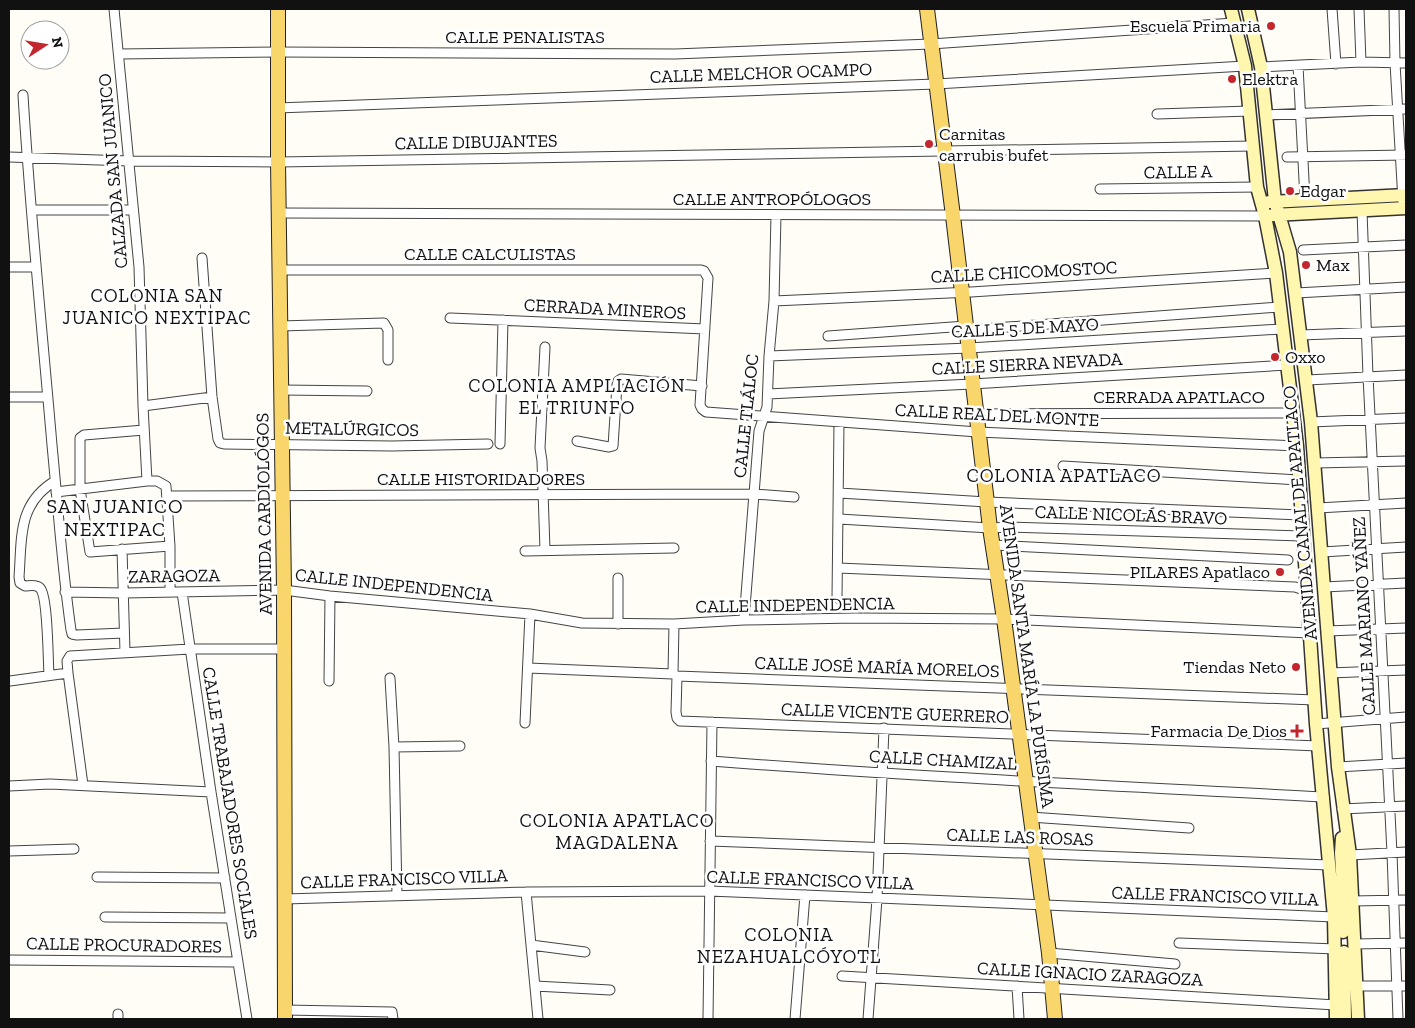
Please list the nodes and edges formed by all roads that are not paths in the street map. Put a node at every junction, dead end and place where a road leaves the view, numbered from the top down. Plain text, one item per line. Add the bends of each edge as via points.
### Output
1 (114, 9) edge
2 (278, 9) edge
3 (927, 9) edge
4 (1231, 9) edge
5 (1248, 9) edge
6 (1332, 9) edge
7 (1359, 9) edge
8 (1394, 9) edge
9 (1234, 23) junction
10 (931, 44) junction
11 (278, 52) junction
12 (119, 54) junction
13 (1361, 62) junction
14 (1394, 63) junction
15 (1406, 63) edge
16 (1336, 64) junction
17 (1245, 66) junction
18 (1298, 66) junction
19 (1261, 67) junction
20 (936, 84) junction
21 (23, 95) dead end
22 (277, 108) junction
23 (1402, 109) edge
24 (1250, 112) junction
25 (1157, 114) dead end
26 (1302, 114) junction
27 (1266, 115) junction
28 (1253, 146) junction
29 (944, 151) junction
30 (1403, 155) edge
31 (9, 157) edge
32 (1287, 157) dead end
33 (1302, 157) junction
34 (27, 158) junction
35 (129, 161) junction
36 (278, 162) junction
37 (1257, 187) junction
38 (1100, 189) dead end
39 (1305, 199) junction
40 (1275, 201) junction
41 (1405, 201) edge
42 (1262, 203) junction
43 (32, 210) junction
44 (133, 210) junction
45 (1362, 211) junction
46 (279, 213) junction
47 (1280, 214) junction
48 (776, 215) junction
49 (954, 216) junction
50 (1265, 216) junction
51 (1406, 245) edge
52 (1365, 247) junction
53 (1303, 250) dead end
54 (202, 258) dead end
55 (9, 267) edge
56 (36, 267) junction
57 (280, 270) junction
58 (1276, 273) junction
59 (1406, 287) edge
60 (1365, 290) junction
61 (962, 292) junction
62 (1296, 293) junction
63 (774, 301) junction
64 (1280, 307) junction
65 (450, 318) dead end
66 (503, 320) junction
67 (280, 326) junction
68 (966, 328) junction
69 (1282, 329) junction
70 (705, 330) junction
71 (1406, 331) edge
72 (1367, 333) junction
73 (1301, 335) junction
74 (828, 336) dead end
75 (544, 348) dead end
76 (969, 348) junction
77 (769, 356) junction
78 (388, 360) dead end
79 (1287, 365) junction
80 (1406, 375) edge
81 (1368, 376) junction
82 (1307, 380) junction
83 (972, 384) junction
84 (702, 386) junction
85 (281, 390) junction
86 (367, 391) dead end
87 (768, 394) junction
88 (9, 397) edge
89 (212, 397) junction
90 (47, 398) junction
91 (142, 406) junction
92 (1293, 413) junction
93 (976, 414) junction
94 (764, 417) junction
95 (1406, 418) edge
96 (1371, 420) junction
97 (1311, 422) junction
98 (839, 423) junction
99 (144, 430) junction
100 (978, 432) junction
101 (577, 441) dead end
102 (282, 444) junction
103 (488, 444) dead end
104 (500, 444) dead end
105 (1297, 446) junction
106 (1406, 461) edge
107 (1373, 462) junction
108 (1315, 463) junction
109 (1063, 466) dead end
110 (1298, 480) junction
111 (55, 481) junction
112 (147, 481) junction
113 (80, 490) junction
114 (56, 492) junction
115 (839, 493) junction
116 (544, 494) junction
117 (754, 494) junction
118 (167, 496) junction
119 (283, 496) junction
120 (794, 497) dead end
121 (987, 502) junction
122 (1406, 503) edge
123 (1375, 505) junction
124 (1318, 508) junction
125 (1301, 515) junction
126 (839, 519) junction
127 (990, 528) junction
128 (1302, 536) junction
129 (993, 545) junction
130 (170, 546) junction
131 (1406, 547) edge
132 (674, 548) dead end
133 (1377, 548) junction
134 (122, 549) junction
135 (545, 550) junction
136 (525, 551) dead end
137 (1322, 552) junction
138 (1288, 560) dead end
139 (838, 568) junction
140 (997, 573) junction
141 (618, 578) dead end
142 (1406, 583) edge
143 (1378, 585) junction
144 (1324, 587) junction
145 (284, 590) junction
146 (1307, 591) junction
147 (65, 592) junction
148 (170, 592) junction
149 (182, 592) junction
150 (124, 593) junction
151 (330, 596) junction
152 (837, 598) dead end
153 (530, 614) junction
154 (1004, 619) junction
155 (744, 620) junction
156 (618, 624) junction
157 (674, 624) junction
158 (1406, 628) edge
159 (1381, 630) junction
160 (1327, 631) junction
161 (124, 633) junction
162 (1310, 633) junction
163 (283, 649) junction
164 (190, 650) junction
165 (125, 652) junction
166 (528, 668) junction
167 (1406, 670) edge
168 (1383, 671) junction
169 (68, 673) junction
170 (1330, 674) junction
171 (49, 675) junction
172 (675, 675) junction
173 (390, 678) dead end
174 (329, 680) dead end
175 (10, 681) edge
176 (1013, 688) junction
177 (1315, 700) junction
178 (1406, 717) edge
179 (1384, 718) junction
180 (712, 722) junction
181 (1334, 722) junction
182 (525, 723) dead end
183 (1316, 724) junction
184 (884, 728) junction
185 (1020, 733) junction
186 (460, 746) dead end
187 (1318, 746) junction
188 (394, 747) junction
189 (711, 762) junction
190 (1406, 763) edge
191 (1387, 764) junction
192 (1338, 767) junction
193 (882, 774) junction
194 (1026, 780) junction
195 (83, 785) junction
196 (9, 786) edge
197 (211, 792) junction
198 (1324, 797) junction
199 (1389, 806) junction
200 (1406, 806) edge
201 (1342, 810) junction
202 (1030, 818) junction
203 (1189, 828) dead end
204 (1345, 828) junction
205 (1327, 836) junction
206 (710, 841) junction
207 (879, 848) junction
208 (74, 849) dead end
209 (9, 851) edge
210 (1406, 852) edge
211 (1392, 853) junction
212 (1035, 854) junction
213 (1350, 855) junction
214 (1329, 865) junction
215 (97, 877) dead end
216 (225, 878) junction
217 (709, 891) junction
218 (526, 892) junction
219 (397, 895) junction
220 (805, 895) junction
221 (284, 899) junction
222 (877, 899) junction
223 (1393, 900) junction
224 (1406, 900) edge
225 (1352, 901) junction
226 (1042, 905) junction
227 (105, 917) dead end
228 (1338, 917) junction
229 (231, 918) junction
230 (1179, 942) dead end
231 (1394, 943) junction
232 (1406, 943) edge
233 (1354, 944) junction
234 (531, 945) junction
235 (1336, 949) junction
236 (585, 952) dead end
237 (1049, 954) junction
238 (9, 960) edge
239 (238, 962) junction
240 (1175, 964) dead end
241 (842, 976) dead end
242 (871, 978) junction
243 (535, 986) junction
244 (1018, 986) junction
245 (1351, 986) junction
246 (1396, 986) junction
247 (1406, 986) edge
248 (1052, 989) junction
249 (610, 990) dead end
250 (1336, 1005) junction
251 (286, 1015) edge
252 (340, 1016) edge
253 (393, 1016) edge
254 (1056, 1016) edge
255 (247, 1019) edge
256 (538, 1019) edge
257 (708, 1019) edge
258 (796, 1019) edge
259 (868, 1019) edge
260 (1019, 1019) edge
261 (1336, 1019) edge
262 (1345, 1019) edge
263 (1358, 1019) edge
264 (1398, 1019) edge

1 - 12 street, CALZADA SAN JUANICO
2 - 11 main road, AVENIDA CARDIOLÓGOS
3 - 10 main road, AVENIDA SANTA MARÍA LA PURÍSIMA
4 - 9 street, AVENIDA CANAL DE APATLACO
5 - 19 street, AVENIDA CANAL DE APATLACO
6 - 16 street
7 - 13 street
8 - 14 street
9 - 10 street, CALLE PENALISTAS
9 - 17 street, AVENIDA CANAL DE APATLACO
10 - 11 street, CALLE PENALISTAS via 675,54
10 - 20 main road, AVENIDA SANTA MARÍA LA PURÍSIMA
11 - 12 street, CALLE PENALISTAS
11 - 22 main road, AVENIDA CARDIOLÓGOS
12 - 35 street, CALZADA SAN JUANICO
13 - 14 street
13 - 16 street
14 - 15 street
14 - 23 street
16 - 18 street
17 - 20 street, CALLE MELCHOR OCAMPO
17 - 24 street, AVENIDA CANAL DE APATLACO
18 - 19 street
18 - 26 street
19 - 27 street, AVENIDA CANAL DE APATLACO
20 - 22 street, CALLE MELCHOR OCAMPO
20 - 29 main road, AVENIDA SANTA MARÍA LA PURÍSIMA
21 - 34 street
22 - 36 main road, AVENIDA CARDIOLÓGOS
23 - 26 street
23 - 30 street
24 - 25 street
24 - 28 street, AVENIDA CANAL DE APATLACO
26 - 27 street
26 - 33 street
27 - 40 street, AVENIDA CANAL DE APATLACO
28 - 29 street, CALLE DIBUJANTES
28 - 37 street, AVENIDA CANAL DE APATLACO
29 - 36 street, CALLE DIBUJANTES
29 - 49 main road, AVENIDA SANTA MARÍA LA PURÍSIMA
30 - 33 street
30 - 41 street
31 - 34 street, CALLE DIBUJANTES
32 - 33 street
33 - 39 street
34 - 35 street, CALLE DIBUJANTES
34 - 43 street
35 - 36 street, CALLE DIBUJANTES
35 - 44 street, CALZADA SAN JUANICO
36 - 46 main road, AVENIDA CARDIOLÓGOS
37 - 38 street, CALLE A
37 - 42 street, AVENIDA CANAL DE APATLACO
39 - 40 street
39 - 41 street
40 - 42 street
40 - 47 street, AVENIDA CANAL DE APATLACO
41 - 45 street
42 - 50 street, AVENIDA CANAL DE APATLACO
43 - 44 street
43 - 56 street
44 - 91 street, CALZADA SAN JUANICO via 139,267
45 - 47 street
45 - 52 street, CALLE MARIANO YÁÑEZ
46 - 48 street, CALLE ANTROPÓLOGOS
46 - 57 main road, AVENIDA CARDIOLÓGOS
47 - 50 street
47 - 62 street, AVENIDA CANAL DE APATLACO
48 - 49 street, CALLE ANTROPÓLOGOS
48 - 63 street, CALLE TLÁLOC
49 - 50 street, CALLE ANTROPÓLOGOS
49 - 61 main road, AVENIDA SANTA MARÍA LA PURÍSIMA
50 - 58 street, AVENIDA CANAL DE APATLACO
51 - 52 street
52 - 53 street
52 - 60 street, CALLE MARIANO YÁÑEZ
54 - 89 street
55 - 56 street
56 - 90 street
57 - 67 main road, AVENIDA CARDIOLÓGOS
57 - 70 street, CALLE CALCULISTAS via 701,270 708,278
58 - 61 street, CALLE CHICOMOSTOC
58 - 64 street, AVENIDA CANAL DE APATLACO
59 - 60 street
60 - 62 street
60 - 72 street, CALLE MARIANO YÁÑEZ
61 - 63 street, CALLE CHICOMOSTOC
61 - 68 main road, AVENIDA SANTA MARÍA LA PURÍSIMA
62 - 73 street, AVENIDA CANAL DE APATLACO
63 - 77 street, CALLE TLÁLOC
64 - 68 street
64 - 69 street, AVENIDA CANAL DE APATLACO
65 - 66 street, CERRADA MINEROS
66 - 70 street, CERRADA MINEROS
66 - 104 street, CERRADA MINEROS
67 - 78 street via 384,323 388,330
67 - 85 main road, AVENIDA CARDIOLÓGOS
68 - 74 street
68 - 76 main road, AVENIDA SANTA MARÍA LA PURÍSIMA
69 - 76 street, CALLE 5 DE MAYO
69 - 79 street, AVENIDA CANAL DE APATLACO
70 - 84 street
71 - 72 street
72 - 73 street
72 - 81 street, CALLE MARIANO YÁÑEZ
73 - 82 street, AVENIDA CANAL DE APATLACO
75 - 116 street via 540,448
76 - 77 street, CALLE 5 DE MAYO
76 - 83 main road, AVENIDA SANTA MARÍA LA PURÍSIMA
77 - 87 street, CALLE TLÁLOC
79 - 83 street, CALLE SIERRA NEVADA
79 - 92 street, AVENIDA CANAL DE APATLACO
80 - 81 street
81 - 82 street
81 - 96 street, CALLE MARIANO YÁÑEZ
82 - 97 street, AVENIDA CANAL DE APATLACO
83 - 87 street, CALLE SIERRA NEVADA
83 - 93 main road, AVENIDA SANTA MARÍA LA PURÍSIMA
84 - 94 street, CALLE REAL DEL MONTE via 700,405 706,412
84 - 101 street via 618,381 614,444 609,447
85 - 86 street
85 - 102 main road, AVENIDA CARDIOLÓGOS
87 - 94 street, CALLE TLÁLOC
88 - 90 street
89 - 91 street
89 - 102 street, METALÚRGICOS via 220,443
90 - 111 street
91 - 99 street, CALZADA SAN JUANICO
92 - 93 street, CERRADA APATLACO
92 - 105 street, AVENIDA CANAL DE APATLACO
93 - 100 main road, AVENIDA SANTA MARÍA LA PURÍSIMA
94 - 98 street, CALLE REAL DEL MONTE
94 - 117 street, CALLE TLÁLOC via 759,431
95 - 96 street
96 - 97 street
96 - 107 street, CALLE MARIANO YÁÑEZ
97 - 108 street, AVENIDA CANAL DE APATLACO
98 - 100 street, CALLE REAL DEL MONTE
98 - 115 street
99 - 112 street, CALZADA SAN JUANICO
99 - 113 street via 80,438
100 - 105 street, CALLE REAL DEL MONTE
100 - 121 main road, AVENIDA SANTA MARÍA LA PURÍSIMA
102 - 103 street, METALÚRGICOS
102 - 119 main road, AVENIDA CARDIOLÓGOS
105 - 110 street, AVENIDA CANAL DE APATLACO
106 - 107 street
107 - 108 street
107 - 123 street, CALLE MARIANO YÁÑEZ
108 - 124 street, AVENIDA CANAL DE APATLACO
109 - 110 street
110 - 125 street, AVENIDA CANAL DE APATLACO
111 - 114 street
111 - 171 street via 38,494 27,510 22,528 19,577 24,586 36,586 42,593
112 - 113 street
112 - 118 street via 157,481 166,486
113 - 114 street
113 - 134 street via 90,552
114 - 147 street
115 - 121 street
115 - 126 street
116 - 117 street, CALLE HISTORIDADORES
116 - 119 street, CALLE HISTORIDADORES
116 - 135 street
117 - 120 street, CALLE HISTORIDADORES
117 - 155 street, CALLE TLÁLOC
118 - 119 street, CALLE HISTORIDADORES
118 - 130 street
119 - 145 main road, AVENIDA CARDIOLÓGOS
121 - 125 street
121 - 127 main road, AVENIDA SANTA MARÍA LA PURÍSIMA
122 - 123 street
123 - 124 street
123 - 133 street, CALLE MARIANO YÁÑEZ
124 - 137 street, AVENIDA CANAL DE APATLACO
125 - 128 street, AVENIDA CANAL DE APATLACO
126 - 127 street, CALLE NICOLÁS BRAVO
126 - 139 street
127 - 128 street, CALLE NICOLÁS BRAVO
127 - 129 main road, AVENIDA SANTA MARÍA LA PURÍSIMA
128 - 146 street, AVENIDA CANAL DE APATLACO
129 - 138 street
129 - 140 main road, AVENIDA SANTA MARÍA LA PURÍSIMA
130 - 134 street
130 - 148 street
131 - 133 street
132 - 135 street
133 - 137 street
133 - 143 street, CALLE MARIANO YÁÑEZ
134 - 150 street
135 - 136 street
137 - 144 street, AVENIDA CANAL DE APATLACO
139 - 140 street
139 - 152 street
140 - 146 street via 1296,587
140 - 154 main road, AVENIDA SANTA MARÍA LA PURÍSIMA
141 - 156 street
142 - 143 street
143 - 144 street
143 - 159 street, CALLE MARIANO YÁÑEZ
144 - 160 street, AVENIDA CANAL DE APATLACO
145 - 149 street, ZARAGOZA
145 - 151 street, CALLE INDEPENDENCIA
145 - 163 main road, AVENIDA CARDIOLÓGOS
146 - 162 street, AVENIDA CANAL DE APATLACO
147 - 150 street, ZARAGOZA
147 - 161 street via 72,634
148 - 149 street, ZARAGOZA
148 - 150 street, ZARAGOZA
149 - 164 street, CALLE TRABAJADORES SOCIALES
150 - 161 street
151 - 153 street, CALLE INDEPENDENCIA
151 - 174 street
153 - 156 street, CALLE INDEPENDENCIA via 582,623
153 - 166 street
154 - 155 street, CALLE INDEPENDENCIA
154 - 162 street, CALLE INDEPENDENCIA
154 - 176 main road, AVENIDA SANTA MARÍA LA PURÍSIMA
155 - 157 street, CALLE INDEPENDENCIA
156 - 157 street, CALLE INDEPENDENCIA
157 - 172 street
158 - 159 street
159 - 160 street
159 - 168 street, CALLE MARIANO YÁÑEZ
160 - 170 street, AVENIDA CANAL DE APATLACO
161 - 165 street
162 - 177 street, AVENIDA CANAL DE APATLACO
163 - 164 street
163 - 221 main road, AVENIDA CARDIOLÓGOS
164 - 165 street
164 - 197 street, CALLE TRABAJADORES SOCIALES
165 - 169 street via 72,655 68,658
166 - 172 street, CALLE JOSÉ MARÍA MORELOS
166 - 182 street
167 - 168 street
168 - 170 street
168 - 179 street, CALLE MARIANO YÁÑEZ
169 - 171 street
169 - 195 street
170 - 181 street, AVENIDA CANAL DE APATLACO
171 - 175 street
172 - 176 street, CALLE JOSÉ MARÍA MORELOS
172 - 180 street, CALLE VICENTE GUERRERO via 677,718 680,721
173 - 188 street
176 - 177 street, CALLE JOSÉ MARÍA MORELOS
176 - 185 main road, AVENIDA SANTA MARÍA LA PURÍSIMA
177 - 183 street, AVENIDA CANAL DE APATLACO
178 - 179 street
179 - 181 street
179 - 191 street, CALLE MARIANO YÁÑEZ
180 - 184 street, CALLE VICENTE GUERRERO
180 - 189 street
181 - 183 street
181 - 192 street, AVENIDA CANAL DE APATLACO
183 - 187 street, AVENIDA CANAL DE APATLACO
184 - 185 street, CALLE VICENTE GUERRERO
184 - 193 street
185 - 187 street, CALLE VICENTE GUERRERO
185 - 194 main road, AVENIDA SANTA MARÍA LA PURÍSIMA
186 - 188 street
187 - 198 street, AVENIDA CANAL DE APATLACO
188 - 219 street
189 - 193 street, CALLE CHAMIZAL
189 - 206 street
190 - 191 street
191 - 192 street
191 - 199 street, CALLE MARIANO YÁÑEZ
192 - 201 street, AVENIDA CANAL DE APATLACO
193 - 194 street, CALLE CHAMIZAL
193 - 207 street
194 - 198 street, CALLE CHAMIZAL
194 - 202 main road, AVENIDA SANTA MARÍA LA PURÍSIMA
195 - 196 street
195 - 197 street
197 - 216 street, CALLE TRABAJADORES SOCIALES
198 - 205 street, AVENIDA CANAL DE APATLACO
199 - 200 street
199 - 201 street
199 - 211 street, CALLE MARIANO YÁÑEZ
201 - 204 street, AVENIDA CANAL DE APATLACO
202 - 203 street
202 - 212 main road, AVENIDA SANTA MARÍA LA PURÍSIMA
204 - 213 street, AVENIDA CANAL DE APATLACO
204 - 228 street via 1340,853 1344,908
205 - 214 street, AVENIDA CANAL DE APATLACO
205 - 228 street via 1333,854
206 - 207 street, CALLE LAS ROSAS
206 - 217 street
207 - 212 street, CALLE LAS ROSAS
207 - 222 street
208 - 209 street
210 - 211 street
211 - 213 street
211 - 223 street, CALLE MARIANO YÁÑEZ
212 - 214 street, CALLE LAS ROSAS
212 - 226 main road, AVENIDA SANTA MARÍA LA PURÍSIMA
213 - 225 street, AVENIDA CANAL DE APATLACO
214 - 228 street, AVENIDA CANAL DE APATLACO
215 - 216 street
216 - 229 street, CALLE TRABAJADORES SOCIALES
217 - 218 street, CALLE FRANCISCO VILLA
217 - 220 street, CALLE FRANCISCO VILLA
217 - 257 street
218 - 219 street, CALLE FRANCISCO VILLA
218 - 234 street
219 - 221 street, CALLE FRANCISCO VILLA
220 - 222 street, CALLE FRANCISCO VILLA
220 - 258 street
221 - 251 main road, AVENIDA CARDIOLÓGOS
222 - 226 street, CALLE FRANCISCO VILLA
222 - 242 street
223 - 224 street
223 - 225 street
223 - 231 street, CALLE MARIANO YÁÑEZ
225 - 233 street, AVENIDA CANAL DE APATLACO
226 - 228 street, CALLE FRANCISCO VILLA
226 - 237 main road, AVENIDA SANTA MARÍA LA PURÍSIMA
227 - 229 street
228 - 235 street, AVENIDA CANAL DE APATLACO
228 - 245 street
229 - 239 street, CALLE TRABAJADORES SOCIALES
230 - 235 street
231 - 232 street
231 - 233 street
231 - 246 street, CALLE MARIANO YÁÑEZ
233 - 245 street, AVENIDA CANAL DE APATLACO
234 - 236 street
234 - 243 street
235 - 250 street, AVENIDA CANAL DE APATLACO
237 - 240 street
237 - 248 main road, AVENIDA SANTA MARÍA LA PURÍSIMA
238 - 239 street, CALLE PROCURADORES
239 - 255 street, CALLE TRABAJADORES SOCIALES
241 - 242 street, CALLE IGNACIO ZARAGOZA
242 - 244 street, CALLE IGNACIO ZARAGOZA
242 - 259 street
243 - 249 street
243 - 256 street
244 - 248 street, CALLE IGNACIO ZARAGOZA
244 - 260 street
245 - 246 street
245 - 262 street
245 - 263 street, AVENIDA CANAL DE APATLACO
246 - 247 street
246 - 264 street, CALLE MARIANO YÁÑEZ
248 - 250 street, CALLE IGNACIO ZARAGOZA
248 - 254 main road, AVENIDA SANTA MARÍA LA PURÍSIMA
250 - 261 street, AVENIDA CANAL DE APATLACO
251 - 252 street
252 - 253 street

